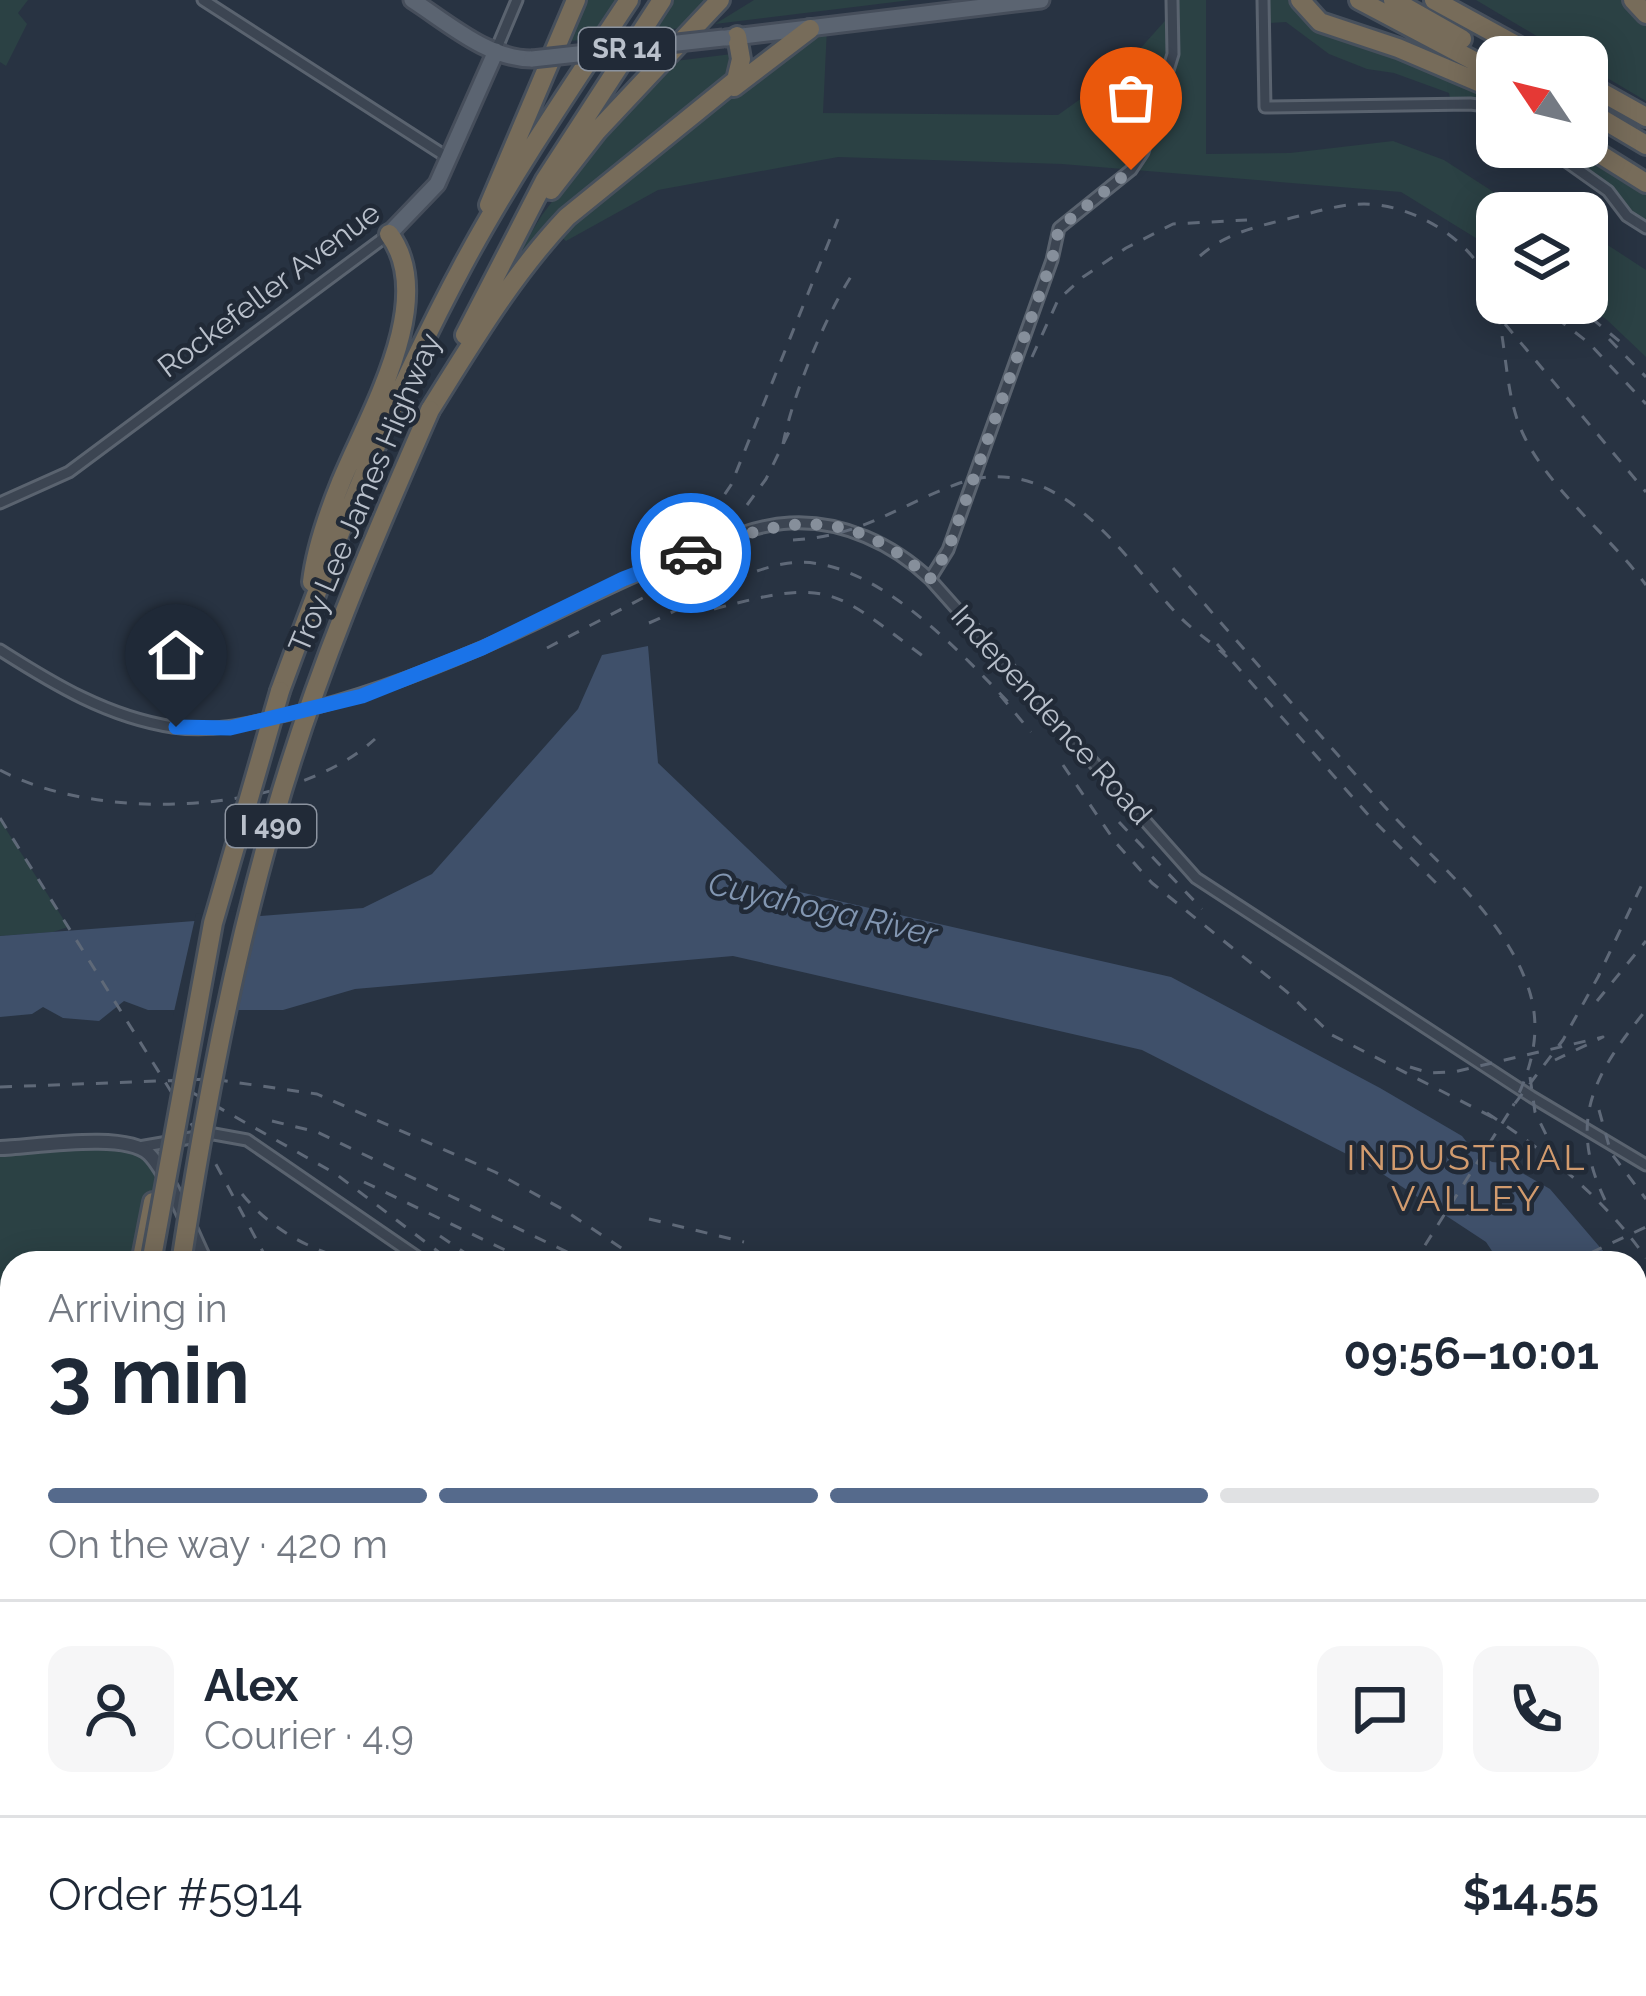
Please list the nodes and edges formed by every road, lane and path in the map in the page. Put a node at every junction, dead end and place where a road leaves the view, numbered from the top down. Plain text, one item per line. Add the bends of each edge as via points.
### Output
1 (203, 0) edge
2 (412, 0) edge
3 (518, 0) edge
4 (578, 0) edge
5 (629, 0) edge
6 (662, 0) edge
7 (720, 0) edge
8 (735, 0) edge
9 (1041, 0) edge
10 (1172, 0) edge
11 (1263, 0) edge
12 (1300, 0) edge
13 (1360, 0) edge
14 (1393, 0) edge
15 (1434, 0) edge
16 (1452, 0) edge
17 (1633, 0) edge
18 (1646, 14) edge
19 (810, 29) junction
20 (1502, 36) edge
21 (1509, 36) edge
22 (730, 37) junction
23 (1476, 46) edge
24 (496, 51) junction
25 (1476, 62) edge
26 (1476, 81) edge
27 (637, 88) junction
28 (1608, 95) edge
29 (1476, 105) edge
30 (701, 110) junction
31 (1638, 112) edge
32 (1608, 124) edge
33 (1646, 145) edge
34 (450, 159) junction
35 (1608, 159) edge
36 (1576, 168) edge
37 (508, 177) junction
38 (552, 179) junction
39 (1646, 183) edge
40 (1646, 228) edge
41 (389, 235) junction
42 (430, 410) junction
43 (0, 503) edge
44 (930, 579) junction
45 (309, 610) junction
46 (0, 650) edge
47 (139, 1147) junction
48 (0, 1148) edge
49 (1646, 1165) edge
50 (168, 1174) junction
51 (143, 1251) edge
52 (153, 1251) edge
53 (183, 1251) edge
54 (200, 1251) edge
55 (409, 1251) edge

1 - 34 street
2 - 24 main road, SR 14
3 - 24 street
4 - 37 highway
5 - 37 highway
6 - 38 highway
7 - 27 highway
8 - 27 highway
9 - 19 main road, SR 14
10 - 44 street via 1173,54 1152,131 1131,170 1059,228 955,532
11 - 29 street via 1265,107
12 - 26 highway via 1320,22
13 - 25 highway
14 - 23 highway
15 - 20 highway
16 - 21 highway
17 - 18 highway
19 - 22 main road, SR 14
19 - 30 highway
22 - 24 main road, SR 14, bridge via 532,59
22 - 30 highway via 740,73
24 - 34 main road, Rockefeller Avenue
27 - 38 highway
28 - 31 highway
30 - 42 highway via 546,239
32 - 33 highway
34 - 41 main road, Rockefeller Avenue
35 - 39 highway
36 - 40 street
37 - 45 highway, Troy Lee James Highway / I 490 via 348,510
38 - 42 highway, Troy Lee James Highway / I 490
41 - 43 street, Rockefeller Avenue via 69,472
41 - 45 highway via 400,248 405,296 389,374 315,556
42 - 53 highway, Troy Lee James Highway / I 490, bridge via 356,578 275,813 236,967
44 - 46 street, Independence Road via 861,535 813,524 768,526 623,579 362,696 230,728 176,727 96,706
44 - 49 street, Independence Road via 1196,878
45 - 50 highway, Troy Lee James Highway / I 490, bridge via 213,923
47 - 48 street
47 - 54 street
47 - 55 street via 214,1134 247,1140
50 - 51 highway, bridge
50 - 52 highway, Troy Lee James Highway / I 490, bridge

